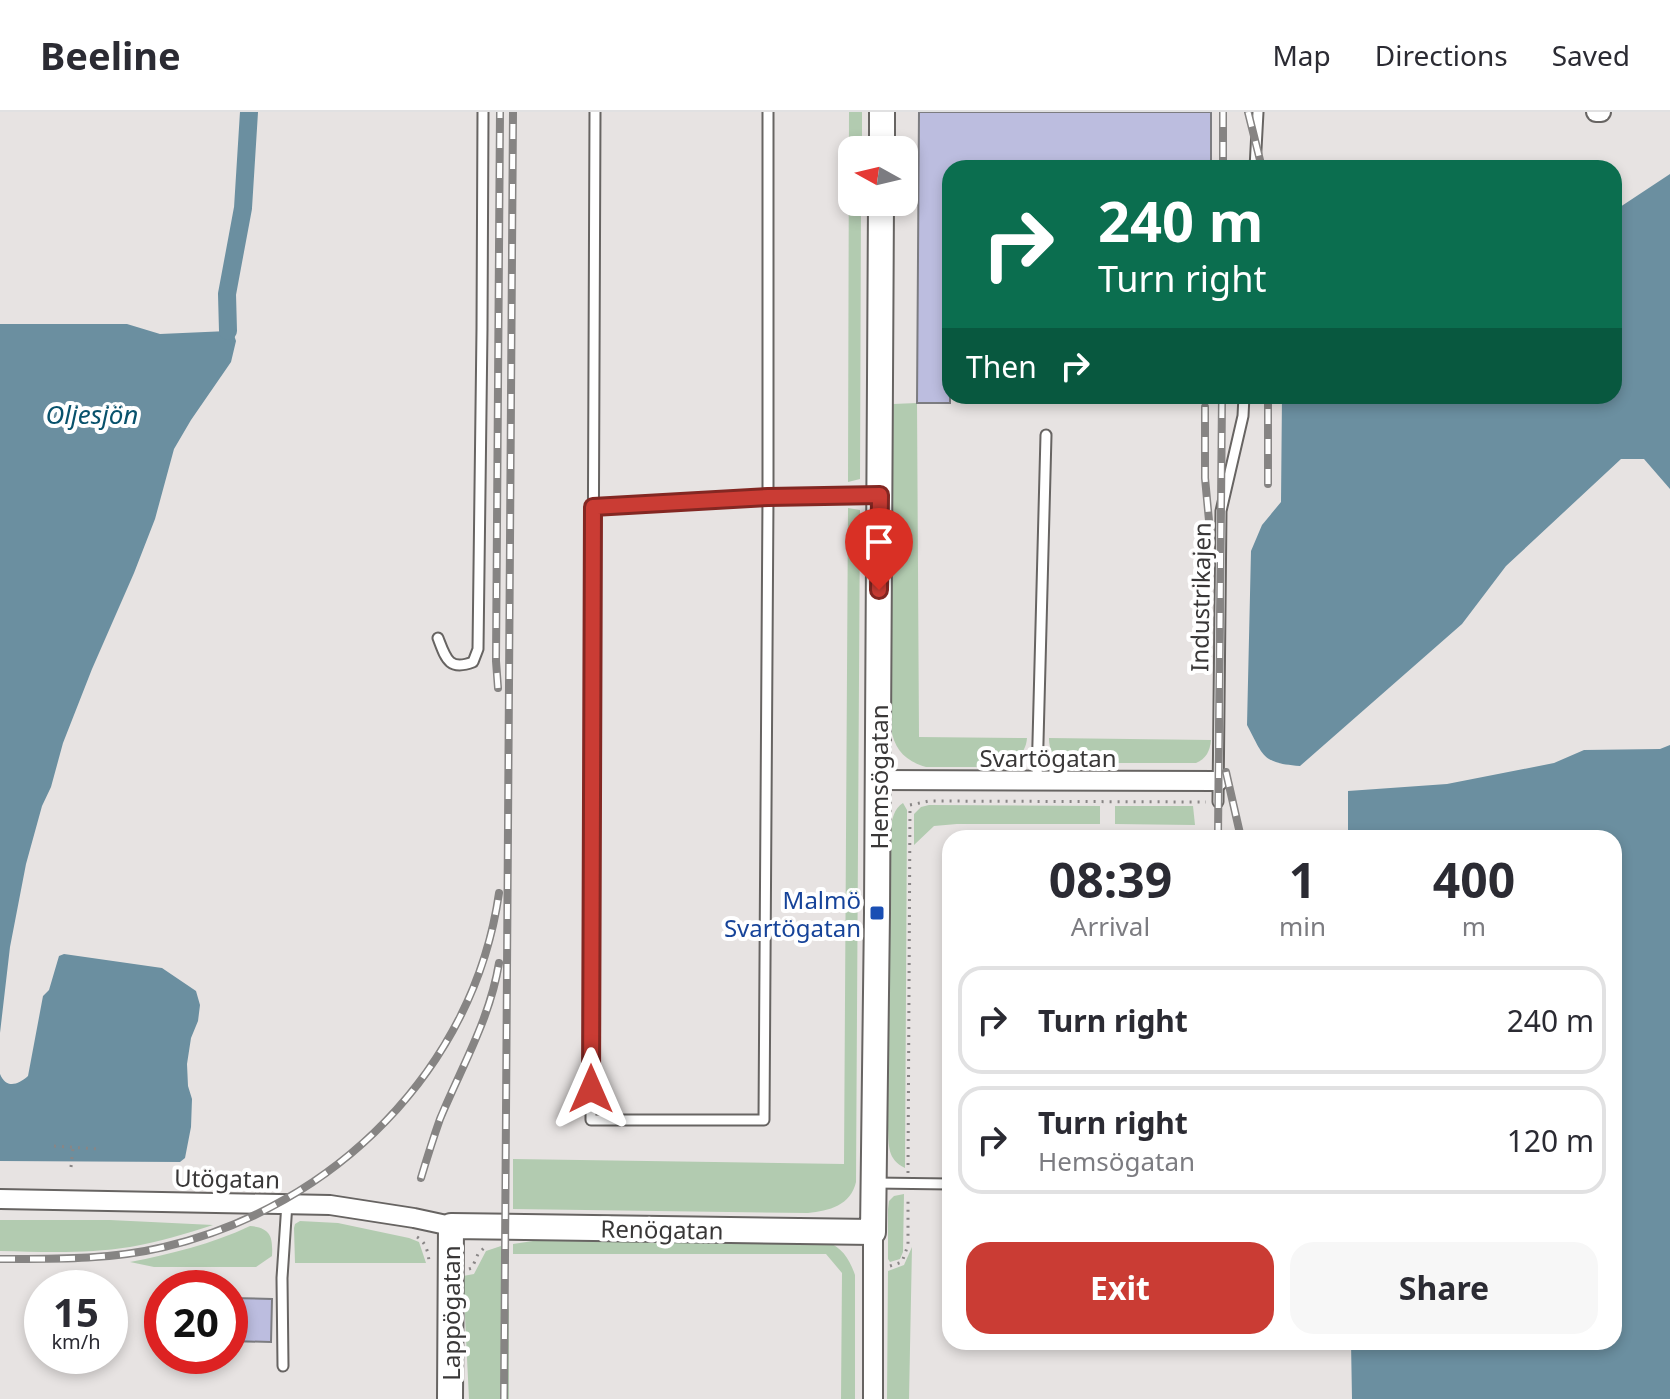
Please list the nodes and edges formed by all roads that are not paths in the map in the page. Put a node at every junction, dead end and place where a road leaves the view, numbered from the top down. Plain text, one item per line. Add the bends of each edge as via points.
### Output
1 (483, 112) edge
2 (595, 112) edge
3 (768, 112) edge
4 (882, 112) edge
5 (1258, 112) edge
6 (882, 136) edge
7 (1255, 160) edge
8 (881, 216) edge
9 (1244, 404) edge
10 (1046, 435) dead end
11 (880, 495) junction
12 (768, 497) junction
13 (593, 507) junction
14 (438, 638) dead end
15 (878, 780) junction
16 (1037, 780) junction
17 (1218, 781) junction
18 (1218, 802) road end
19 (875, 1183) junction
20 (942, 1184) edge
21 (0, 1199) edge
22 (287, 1203) junction
23 (451, 1226) junction
24 (873, 1232) junction
25 (283, 1366) dead end
26 (450, 1399) edge
27 (873, 1399) edge

1 - 14 lane via 478,649 473,662 453,665
2 - 13 lane
3 - 12 lane
4 - 6 street
5 - 7 lane
8 - 11 street, Hemsögatan
9 - 17 lane, Industrikajen via 1221,511
10 - 16 lane
11 - 12 lane
11 - 15 street, Hemsögatan
12 - 13 lane
12 - 13 lane via 764,1120 591,1120
15 - 16 street, Svartögatan
15 - 19 street, Hemsögatan
16 - 17 street, Svartögatan
17 - 18 lane, Industrikajen
19 - 20 lane
19 - 24 street, Hemsögatan
21 - 22 street, Utögatan
22 - 23 street, Utögatan
22 - 25 lane
23 - 24 street, Renögatan
23 - 26 street, Lappögatan via 440,1271
24 - 27 street, Hemsögatan

